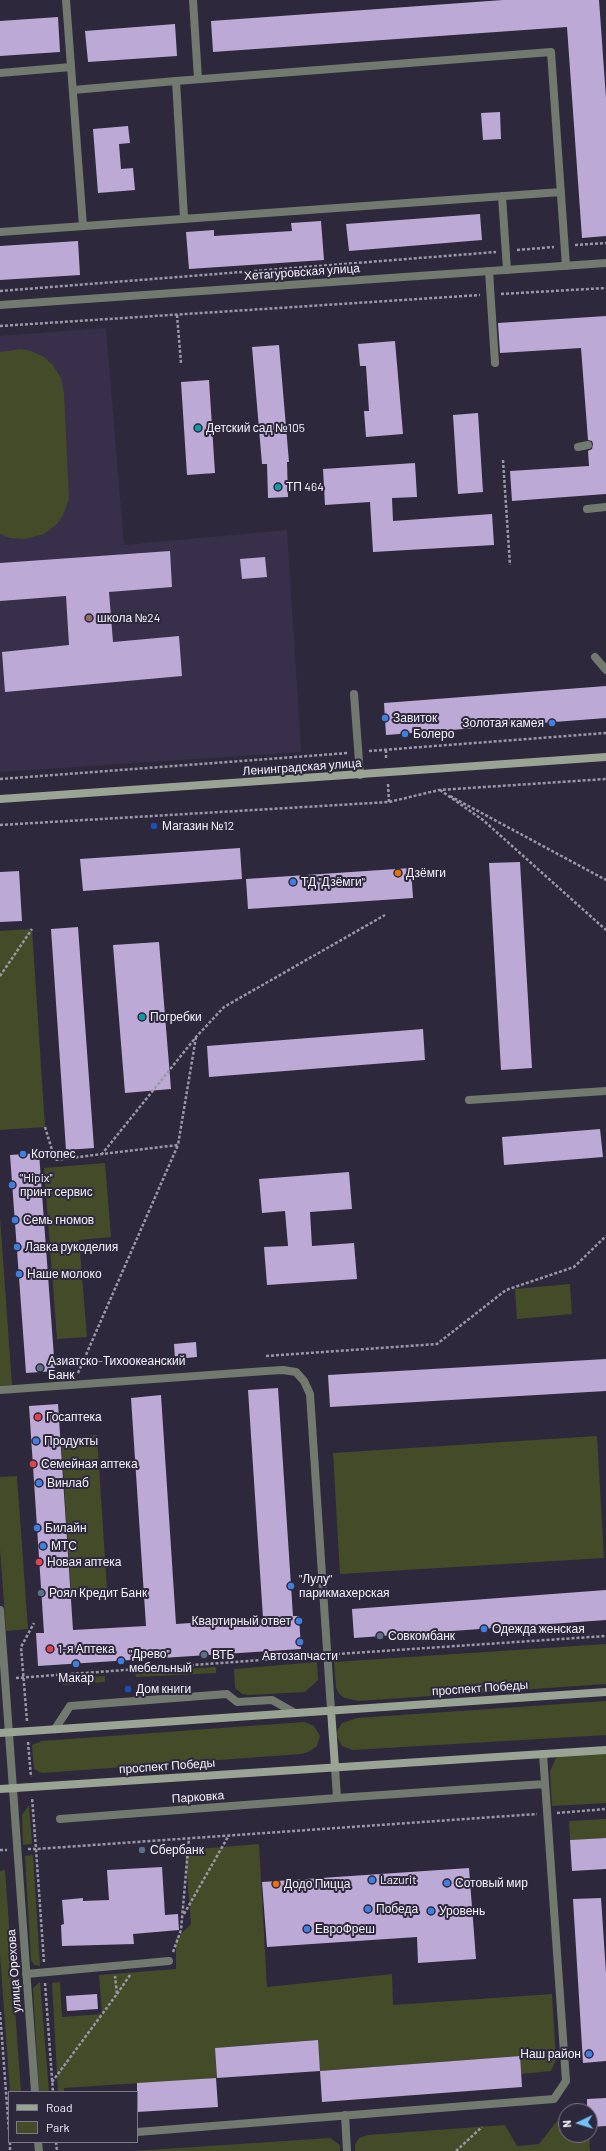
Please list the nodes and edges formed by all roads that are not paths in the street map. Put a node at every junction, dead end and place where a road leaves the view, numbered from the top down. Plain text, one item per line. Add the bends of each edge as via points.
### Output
1 (66, 0) edge
2 (193, 0) edge
3 (71, 67) junction
4 (0, 73) edge
5 (198, 79) junction
6 (176, 81) junction
7 (73, 90) junction
8 (561, 192) junction
9 (502, 196) junction
10 (184, 218) junction
11 (83, 226) junction
12 (0, 232) edge
13 (606, 263) edge
14 (566, 266) junction
15 (507, 270) junction
16 (489, 271) junction
17 (0, 305) edge
18 (495, 363) dead end
19 (578, 446) dead end
20 (588, 446) dead end
21 (606, 508) edge
22 (587, 509) dead end
23 (595, 657) dead end
24 (606, 670) edge
25 (354, 694) dead end
26 (606, 757) edge
27 (360, 775) junction
28 (0, 799) edge
29 (606, 1091) edge
30 (470, 1100) dead end
31 (0, 1390) edge
32 (0, 1610) edge
33 (606, 1692) edge
34 (331, 1710) junction
35 (295, 1713) junction
36 (55, 1729) junction
37 (0, 1733) edge
38 (9, 1733) junction
39 (606, 1750) edge
40 (543, 1754) junction
41 (334, 1767) junction
42 (546, 1784) junction
43 (13, 1788) junction
44 (0, 1789) edge
45 (337, 1798) junction
46 (60, 1819) dead end
47 (169, 1961) road end
48 (26, 1974) junction
49 (35, 2091) edge
50 (345, 2115) junction
51 (138, 2132) edge
52 (347, 2151) edge

1 - 3 street
2 - 5 street
3 - 4 street
3 - 7 street
5 - 6 street
5 - 8 street via 551,52
6 - 7 street
6 - 10 street
7 - 11 street
8 - 9 street
8 - 14 street
9 - 10 street
9 - 15 street
10 - 11 street
11 - 12 street
13 - 14 street, Хетагуровская улица
14 - 15 street, Хетагуровская улица
15 - 16 street, Хетагуровская улица
16 - 17 street, Хетагуровская улица
16 - 18 street
19 - 20 street
21 - 22 street
23 - 24 street
25 - 27 street
26 - 27 main road, Ленинградская улица
27 - 28 main road, Ленинградская улица
29 - 30 street
31 - 34 street via 283,1370 296,1372 310,1394
32 - 38 street, улица Орехова
33 - 34 main road, проспект Победы
34 - 35 main road, проспект Победы
34 - 41 main road
35 - 36 main road, проспект Победы
35 - 36 street via 272,1700 237,1702 227,1694 70,1706
36 - 38 main road, проспект Победы
37 - 38 main road, проспект Победы
38 - 43 street, улица Орехова
39 - 40 main road, проспект Победы
40 - 41 main road, проспект Победы
40 - 42 street
41 - 43 main road, проспект Победы
41 - 45 street
42 - 45 street, Парковка
42 - 50 street via 566,2081 554,2099
43 - 44 main road, проспект Победы
43 - 48 street, улица Орехова
45 - 46 street, Парковка
47 - 48 street
48 - 49 street, улица Орехова
50 - 51 street
50 - 52 street

